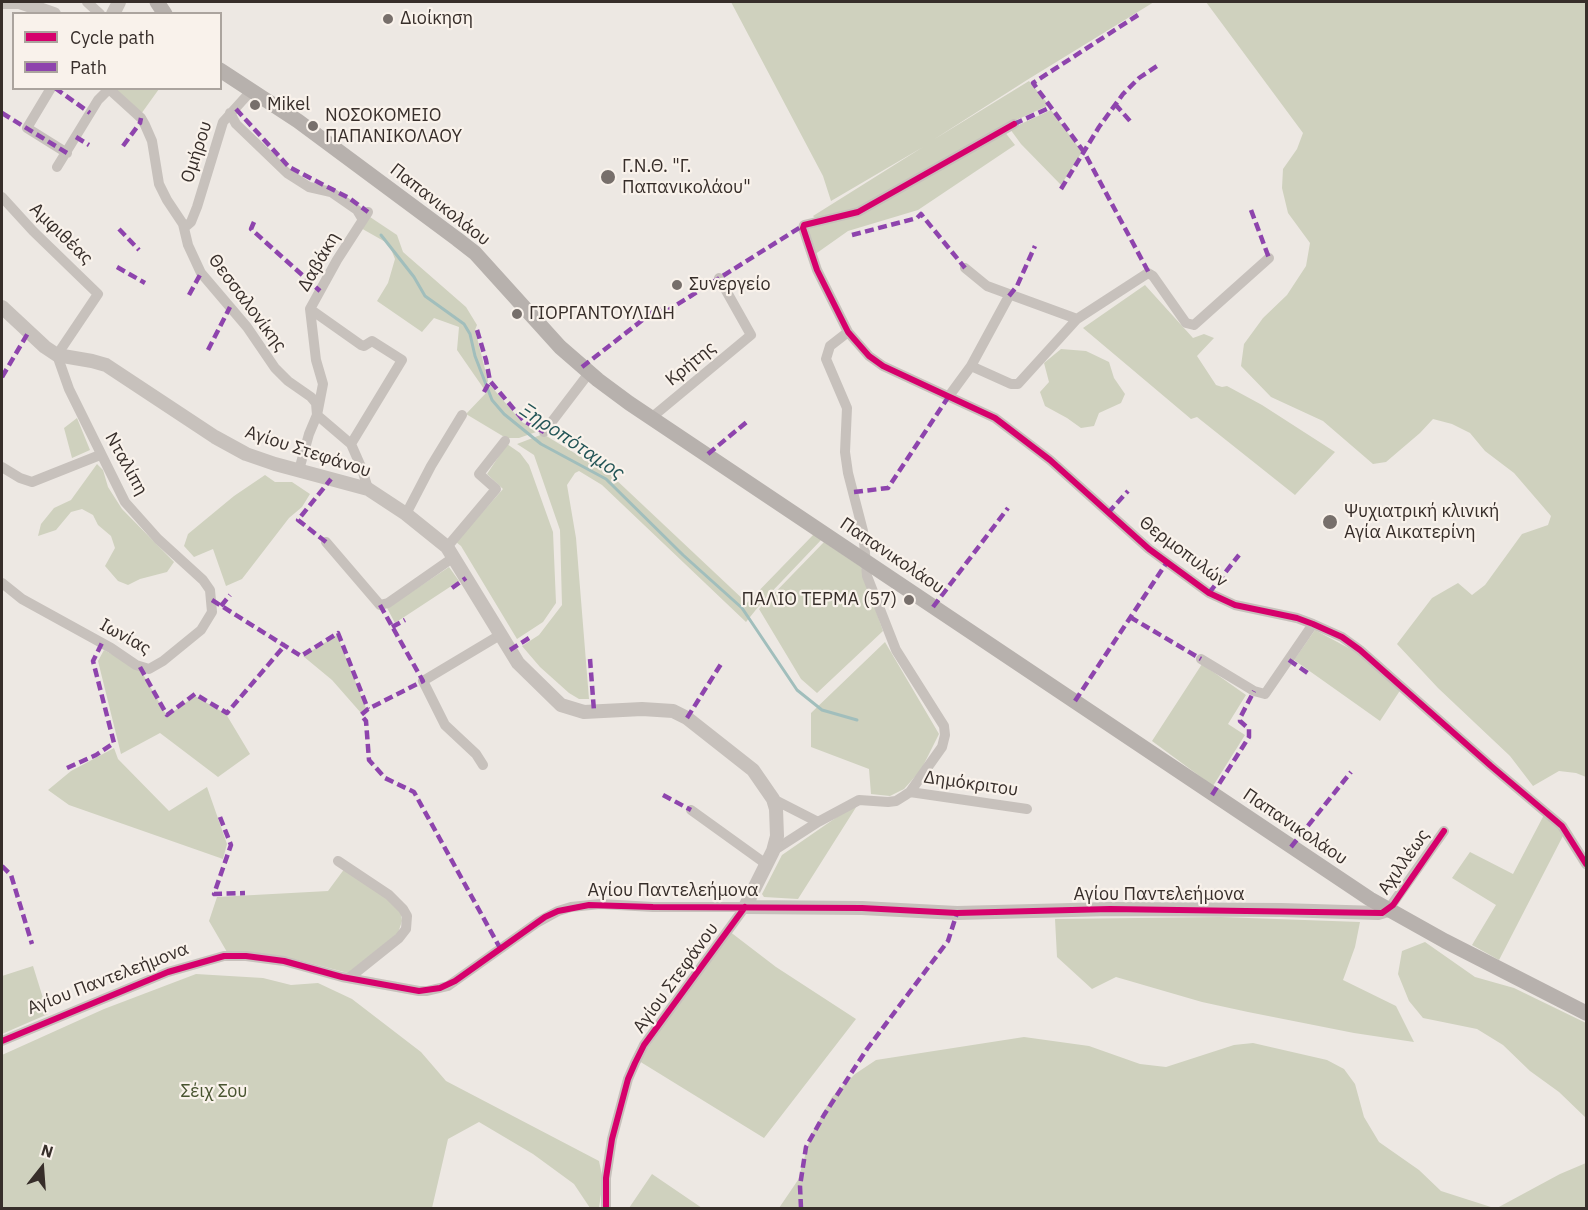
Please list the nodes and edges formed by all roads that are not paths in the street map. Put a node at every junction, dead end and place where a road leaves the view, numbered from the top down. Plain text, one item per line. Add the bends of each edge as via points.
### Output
1 (2, 2) edge
2 (48, 12) edge
3 (222, 71) edge
4 (50, 90) edge
5 (108, 90) edge
6 (110, 90) edge
7 (251, 91) junction
8 (230, 113) junction
9 (1014, 124) dead end
10 (67, 153) junction
11 (57, 167) dead end
12 (2, 197) edge
13 (184, 228) junction
14 (1269, 258) dead end
15 (965, 268) dead end
16 (719, 278) dead end
17 (1010, 296) junction
18 (2, 307) edge
19 (310, 309) junction
20 (1077, 319) junction
21 (848, 332) junction
22 (57, 355) junction
23 (971, 366) junction
24 (589, 373) junction
25 (949, 396) junction
26 (317, 415) junction
27 (462, 415) dead end
28 (651, 418) junction
29 (544, 432) dead end
30 (506, 441) dead end
31 (351, 444) junction
32 (100, 455) junction
33 (2, 467) edge
34 (299, 470) junction
35 (368, 489) junction
36 (406, 514) junction
37 (326, 542) dead end
38 (451, 552) junction
39 (864, 560) junction
40 (2, 583) edge
41 (212, 600) joint
42 (1313, 624) junction
43 (500, 635) junction
44 (1201, 659) dead end
45 (483, 765) dead end
46 (910, 792) junction
47 (773, 799) junction
48 (1027, 809) dead end
49 (692, 810) dead end
50 (818, 822) junction
51 (1444, 831) dead end
52 (769, 858) junction
53 (339, 861) dead end
54 (1587, 864) edge
55 (745, 907) junction
56 (1388, 910) junction
57 (349, 978) junction
58 (1587, 1013) edge
59 (2, 1041) edge
60 (606, 1209) edge

1 - 2 street via 19,2
3 - 7 main road, Παπανικολάου
4 - 10 street via 27,128
5 - 10 street
6 - 13 street, Θεσσαλονίκης via 145,125 152,141 159,184
7 - 8 street, Ομήρου
7 - 24 main road, Παπανικολάου via 298,121 474,253 539,326
8 - 13 street, Ομήρου via 221,128 191,222
8 - 19 street, Δαβάκη via 288,173 309,187 324,189 348,202 365,216
9 - 21 street, Θερμοπυλών via 858,212 804,225 817,270
10 - 11 street
12 - 22 street, Αμφιθέας via 98,294
13 - 26 street, Θεσσαλονίκης via 201,273 247,327 275,368 316,403
14 - 20 street via 1191,326 1149,273
15 - 17 street via 987,286
16 - 28 street, Κρήτης via 751,335
17 - 20 street
17 - 23 street
18 - 22 street, Αγίου Στεφάνου
19 - 26 street, Δαβάκη via 323,384
19 - 31 street via 361,345 372,341 402,360
20 - 23 street via 1018,384
21 - 25 street, Θερμοπυλών via 882,366
21 - 39 street via 830,346 826,359 846,408 845,452 863,531
22 - 32 street, Νταλίπη
22 - 34 street, Αγίου Στεφάνου via 106,365 246,454
23 - 25 street
24 - 28 main road, Παπανικολάου
24 - 29 street
25 - 42 street, Θερμοπυλών via 995,418 1050,460 1149,549 1206,592 1235,605
26 - 31 street, Θεσσαλονίκης
26 - 34 street, Δαβάκη
27 - 36 street
28 - 39 main road, Παπανικολάου
30 - 38 street via 479,474 496,489
31 - 35 street, Θεσσαλονίκης
32 - 33 street via 32,482
32 - 41 street, Νταλίπη via 125,502 203,580
34 - 35 street, Αγίου Στεφάνου
35 - 36 street, Αγίου Στεφάνου
36 - 38 street, Αγίου Στεφάνου
37 - 38 street via 380,605 388,603
38 - 43 street, Αγίου Στεφάνου
39 - 46 street via 869,585 896,650 945,730 942,747
39 - 56 main road, Παπανικολάου
40 - 41 street, Ιωνίας via 22,599 149,669 201,630 212,612
42 - 44 street via 1265,694
42 - 54 street, Θερμοπυλών via 1360,650 1562,826
43 - 45 street via 423,681 446,725 477,754
43 - 47 street, Αγίου Στεφάνου via 518,663 561,705 584,712 664,710 682,715 753,770
46 - 48 street, Δημόκριτου
46 - 50 street via 896,801 859,800
47 - 50 street
47 - 52 street, Αγίου Στεφάνου via 777,836
49 - 52 street
50 - 52 street
51 - 56 street, Αχιλλέως
52 - 55 street, Αγίου Στεφάνου
53 - 57 street via 388,895 407,916 399,938
55 - 56 street, Αγίου Παντελεήμονα via 957,913
55 - 57 street, Αγίου Παντελεήμονα via 580,906 558,911 538,922 448,986 419,991
55 - 60 street, Αγίου Στεφάνου via 644,1045 635,1063 612,1139
56 - 58 main road, Παπανικολάου
57 - 59 street, Αγίου Παντελεήμονα via 284,961 224,956 168,972

